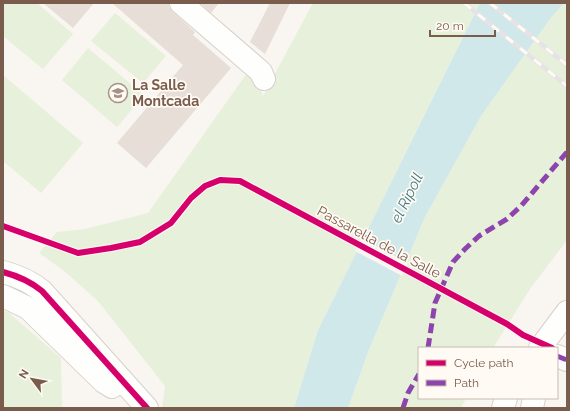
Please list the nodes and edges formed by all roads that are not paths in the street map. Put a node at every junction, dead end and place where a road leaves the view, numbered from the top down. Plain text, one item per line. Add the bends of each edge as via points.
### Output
1 (182, 3) edge
2 (264, 79) dead end
3 (5, 272) edge
4 (3, 296) edge
5 (567, 312) edge
6 (541, 347) edge
7 (145, 408) edge

1 - 2 street via 261,72
3 - 7 street via 33,284 42,291
4 - 7 street via 28,308 104,382
5 - 6 street

